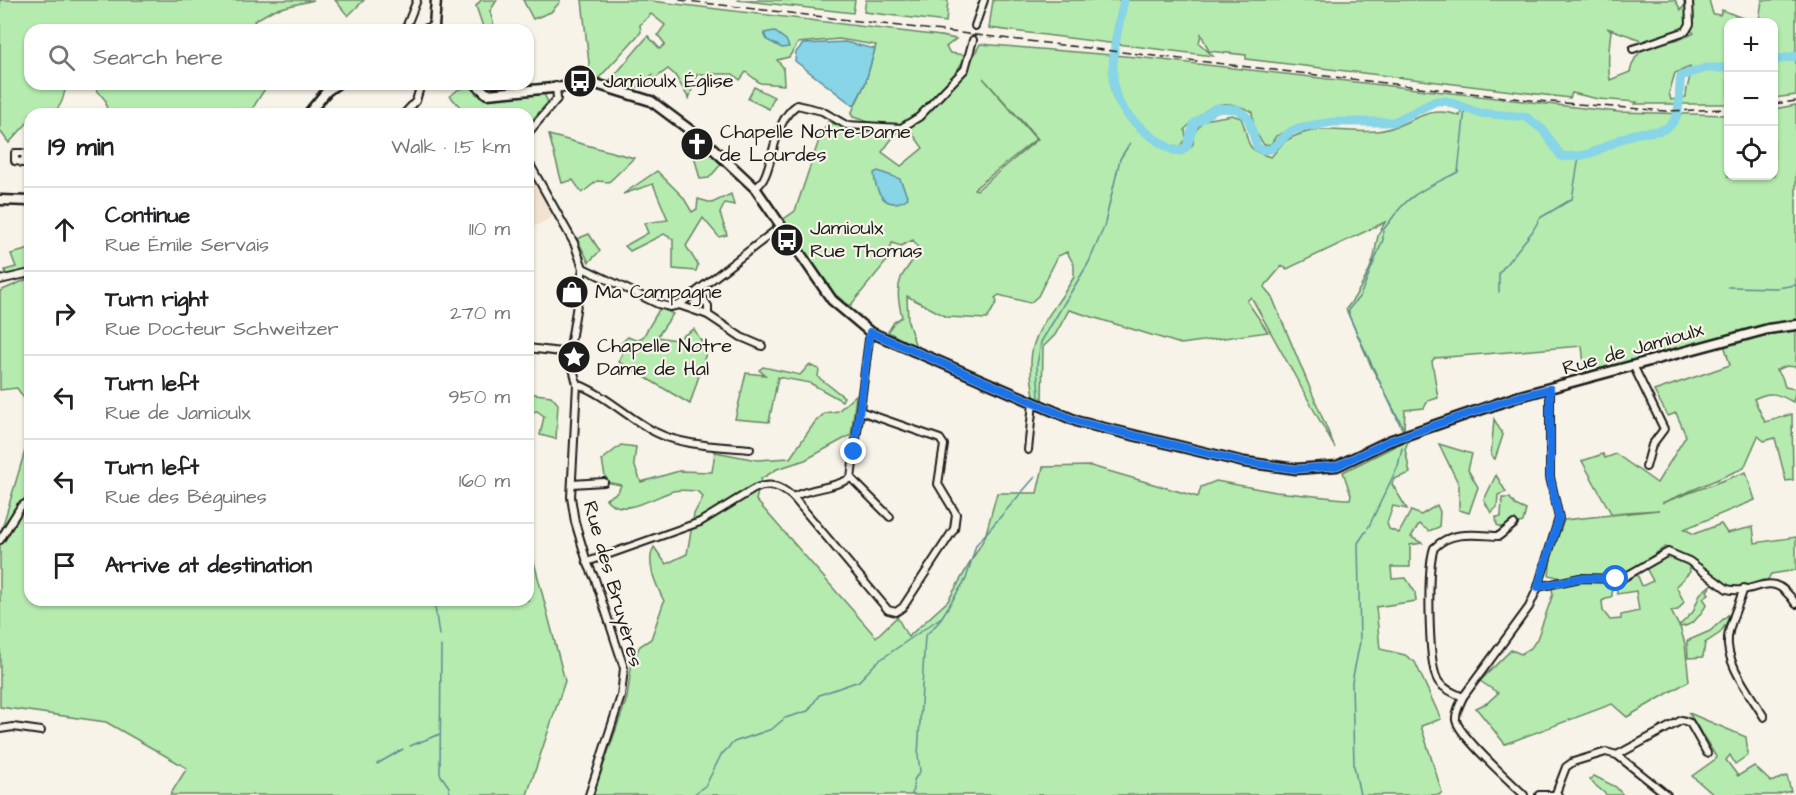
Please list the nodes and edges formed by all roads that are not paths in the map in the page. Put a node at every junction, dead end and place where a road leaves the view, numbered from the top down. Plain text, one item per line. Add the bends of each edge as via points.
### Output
1 (417, 0) edge
2 (436, 0) edge
3 (984, 0) edge
4 (1689, 0) edge
5 (407, 24) edge
6 (434, 24) edge
7 (975, 26) dead end
8 (973, 40) dead end
9 (1633, 49) dead end
10 (556, 86) junction
11 (534, 89) edge
12 (328, 90) edge
13 (419, 90) edge
14 (483, 90) edge
15 (522, 90) edge
16 (313, 108) edge
17 (410, 108) edge
18 (534, 126) edge
19 (534, 172) edge
20 (755, 188) junction
21 (0, 200) edge
22 (24, 201) edge
23 (781, 226) junction
24 (583, 268) junction
25 (24, 274) edge
26 (0, 280) edge
27 (698, 291) junction
28 (679, 305) junction
29 (708, 315) junction
30 (1796, 325) edge
31 (870, 332) junction
32 (762, 345) dead end
33 (534, 349) edge
34 (569, 353) junction
35 (1633, 365) junction
36 (577, 384) junction
37 (1550, 389) junction
38 (1033, 403) junction
39 (860, 411) junction
40 (750, 449) dead end
41 (1028, 450) dead end
42 (1646, 467) dead end
43 (851, 477) junction
44 (604, 482) dead end
45 (572, 484) junction
46 (793, 497) junction
47 (24, 504) edge
48 (890, 518) dead end
49 (1514, 524) dead end
50 (0, 540) edge
51 (587, 562) junction
52 (1538, 587) junction
53 (1744, 588) junction
54 (1796, 604) edge
55 (1463, 697) junction
56 (1764, 717) dead end
57 (0, 729) edge
58 (41, 731) dead end
59 (1707, 753) dead end
60 (1617, 755) junction
61 (1557, 794) edge
62 (589, 795) edge
63 (1524, 795) edge
64 (1539, 795) edge
65 (1667, 795) edge

1 - 5 street
2 - 6 street
3 - 7 street
4 - 9 street via 1690,24 1686,31
8 - 20 street via 965,69 919,117 901,128 846,125 822,111 797,105 788,112 770,153 766,174
10 - 11 street, Rue de Jamioulx
10 - 18 street via 557,99
10 - 20 street, Rue de Jamioulx via 596,84 651,101 706,142
12 - 16 street
13 - 17 street
14 - 15 street, Rue de Jamioulx via 487,94
19 - 24 street via 574,243
20 - 23 street, Rue de Jamioulx
21 - 22 street
23 - 27 street
23 - 31 street, Rue de Jamioulx via 832,300
24 - 28 street via 658,304
24 - 34 street, Rue des Bruyères
25 - 26 street
27 - 28 street
27 - 29 street via 708,306
28 - 29 street
29 - 32 street via 741,337
30 - 35 street, Rue de Jamioulx
31 - 38 street, Rue de Jamioulx
31 - 39 street
33 - 34 street
34 - 36 street, Rue des Bruyères
35 - 37 street, Rue de Jamioulx
35 - 42 street via 1664,429 1652,445
36 - 40 street via 670,439
36 - 45 street, Rue des Bruyères
37 - 38 street, Rue de Jamioulx via 1397,438 1337,466 1317,469 1244,462 1187,450 1079,422
37 - 52 street via 1550,477 1559,518
38 - 41 street
39 - 43 street
39 - 46 street via 940,439 944,445 938,484 956,514 954,529 903,607 896,612 888,610
43 - 46 street via 839,485
43 - 48 street
44 - 45 street, Rue des Bruyères
45 - 51 street, Rue des Bruyères via 575,522
46 - 51 street via 776,485 762,486 700,522
47 - 50 street
49 - 55 street via 1499,536 1457,536 1443,540 1432,550 1430,634 1434,671 1441,684
51 - 62 street, Rue des Bruyères via 624,668 621,696
52 - 53 street via 1580,578 1625,577 1668,552 1689,561 1727,589
52 - 55 street via 1518,624
53 - 54 street via 1773,584 1788,592
53 - 56 street via 1731,625 1728,648
55 - 63 street via 1456,714 1458,724
57 - 58 street
59 - 60 street via 1690,723 1683,720
60 - 61 street via 1600,752 1573,762 1566,767
60 - 65 street
61 - 64 street

